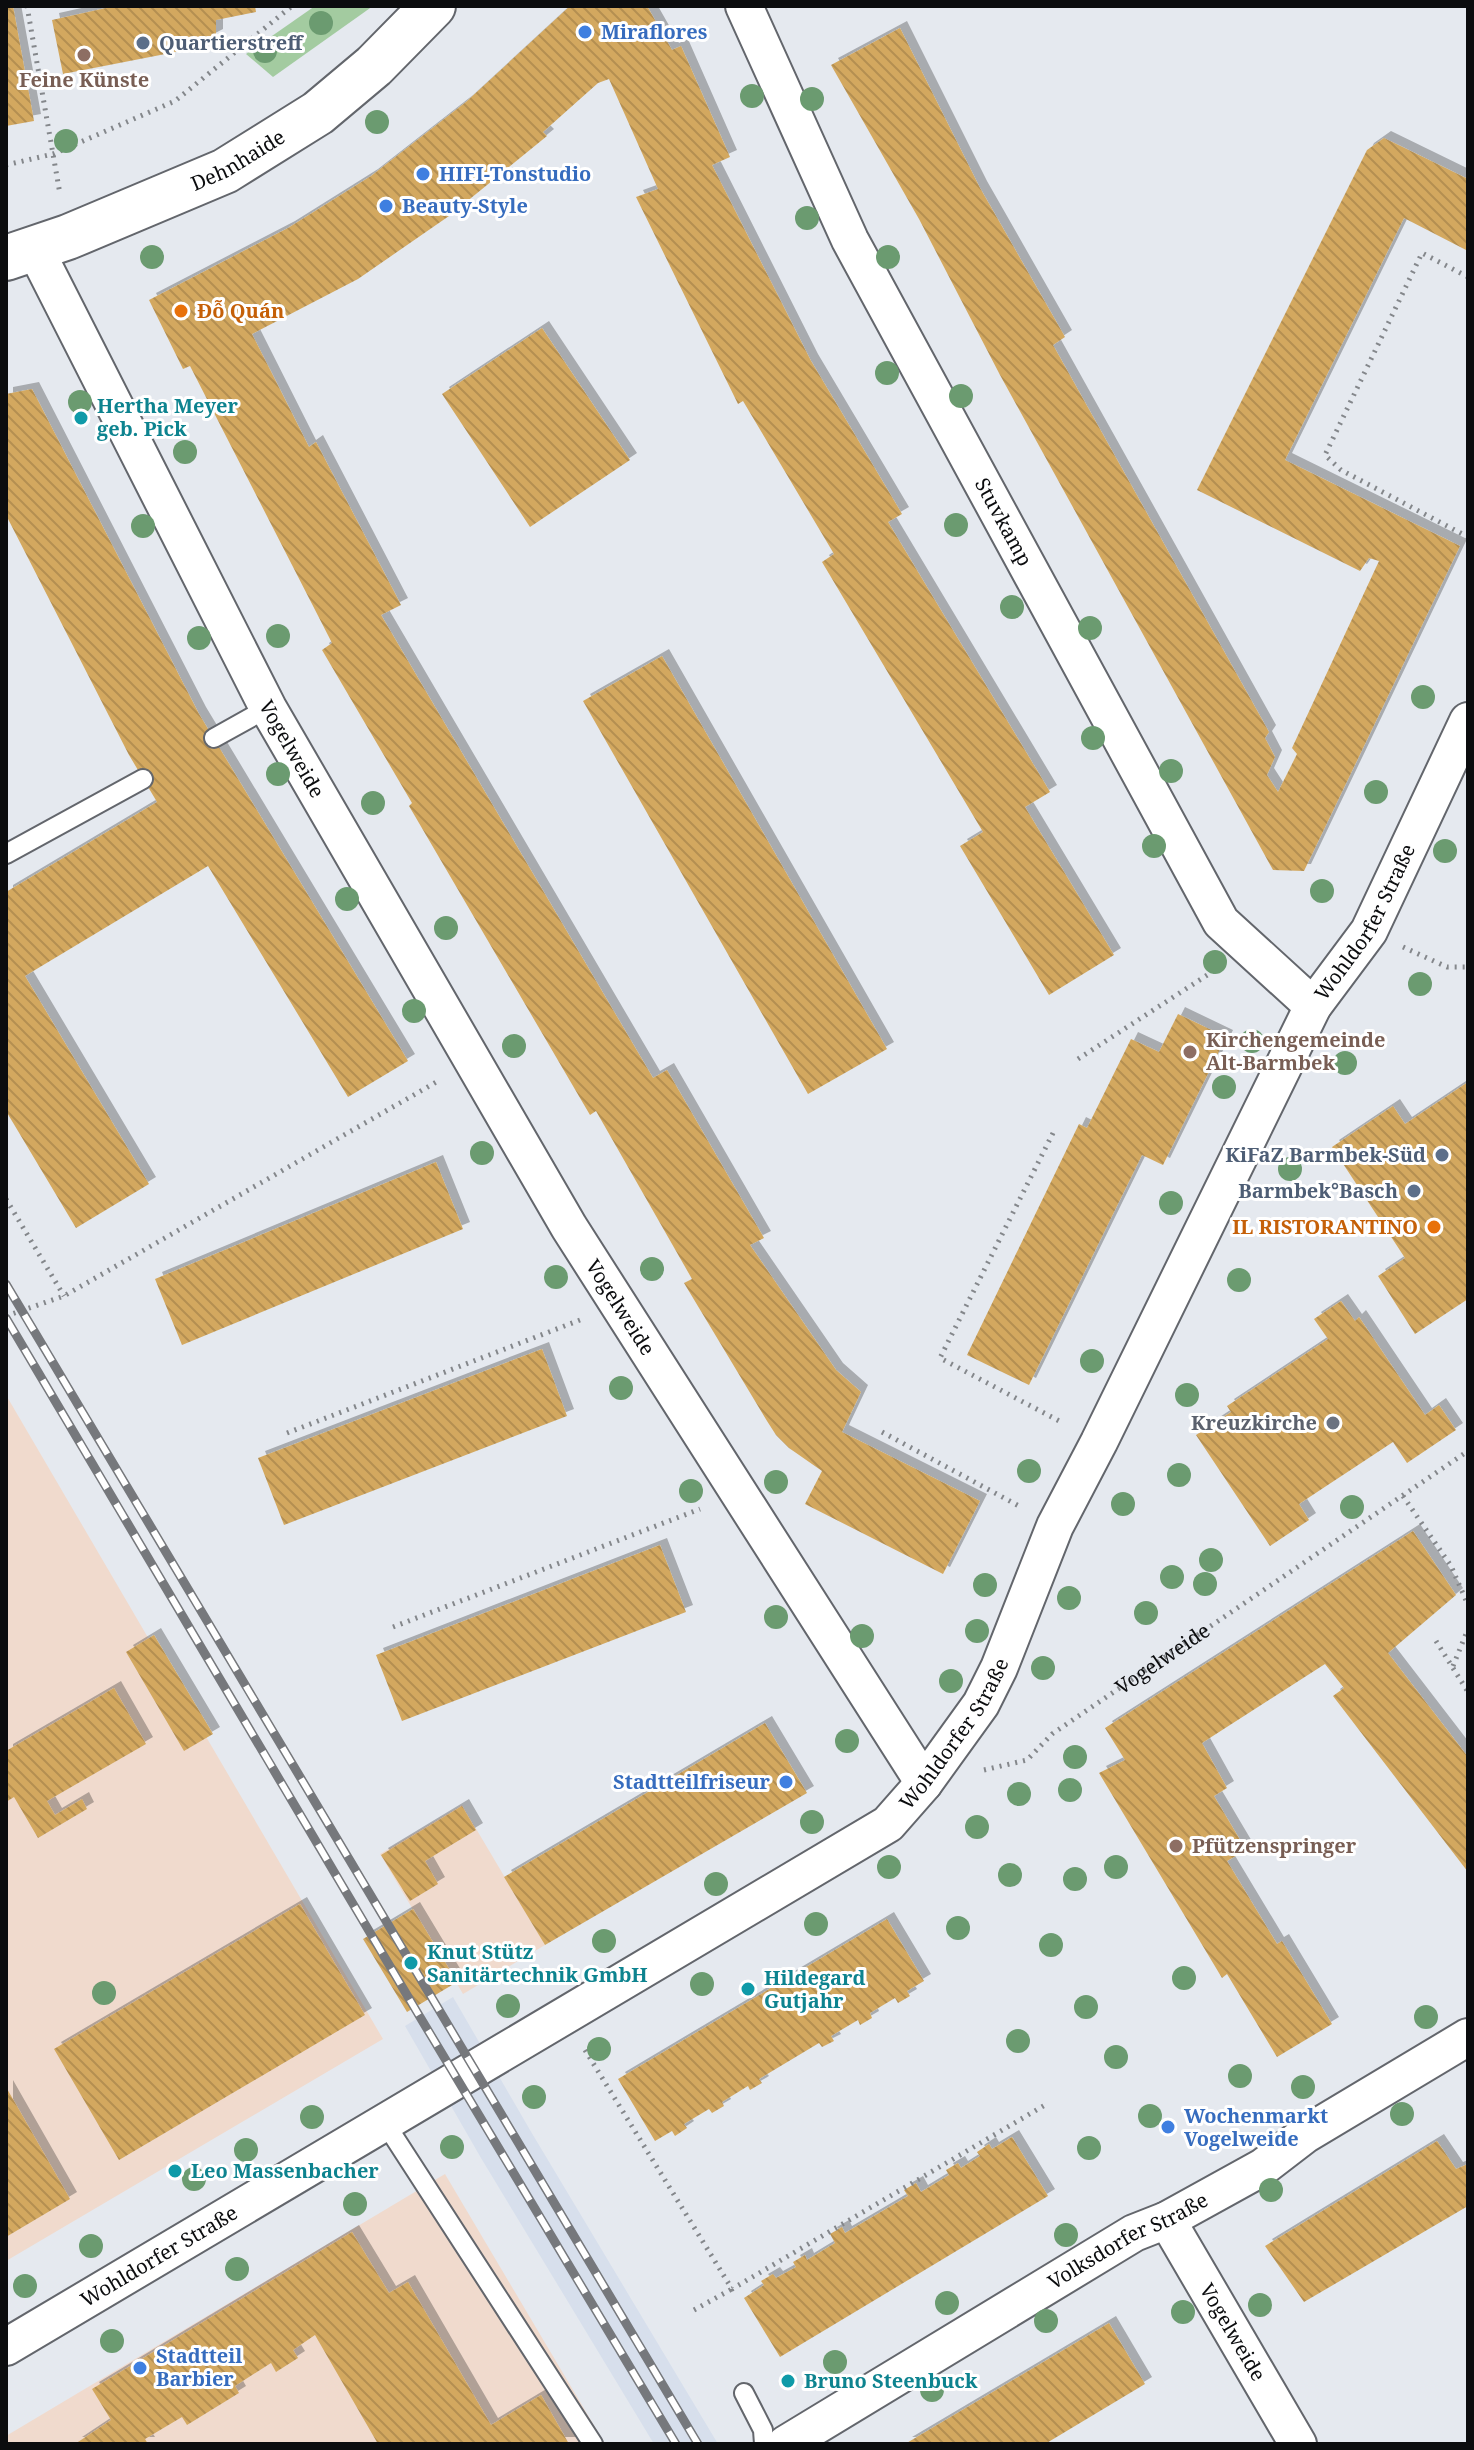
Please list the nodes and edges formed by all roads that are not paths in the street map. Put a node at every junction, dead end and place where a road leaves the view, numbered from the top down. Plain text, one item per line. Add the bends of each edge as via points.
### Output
1 (433, 6) edge
2 (744, 6) edge
3 (36, 248) edge
4 (268, 708) junction
5 (1468, 721) edge
6 (214, 738) dead end
7 (143, 779) dead end
8 (6, 854) edge
9 (1313, 1006) junction
10 (924, 1783) junction
11 (1468, 2037) edge
12 (385, 2123) junction
13 (1167, 2220) junction
14 (6, 2347) edge
15 (744, 2393) dead end
16 (593, 2444) edge
17 (764, 2444) edge
18 (786, 2444) edge
19 (1298, 2444) edge

1 - 3 main road, Dehnhaide via 318,113 225,171
2 - 9 street, Stuvkamp via 850,240 1221,922
3 - 4 street, Vogelweide
4 - 6 lane
4 - 10 street, Vogelweide via 569,1227
5 - 9 street, Wohldorfer Straße via 1369,931
7 - 8 lane
9 - 10 street, Wohldorfer Straße via 1055,1526 981,1704
10 - 12 street, Wohldorfer Straße via 888,1824
11 - 13 street, Volksdorfer Straße via 1306,2134 1263,2167
12 - 14 street, Wohldorfer Straße
12 - 16 lane
13 - 18 street, Volksdorfer Straße via 1134,2233
13 - 19 street, Vogelweide
15 - 17 lane via 763,2430

